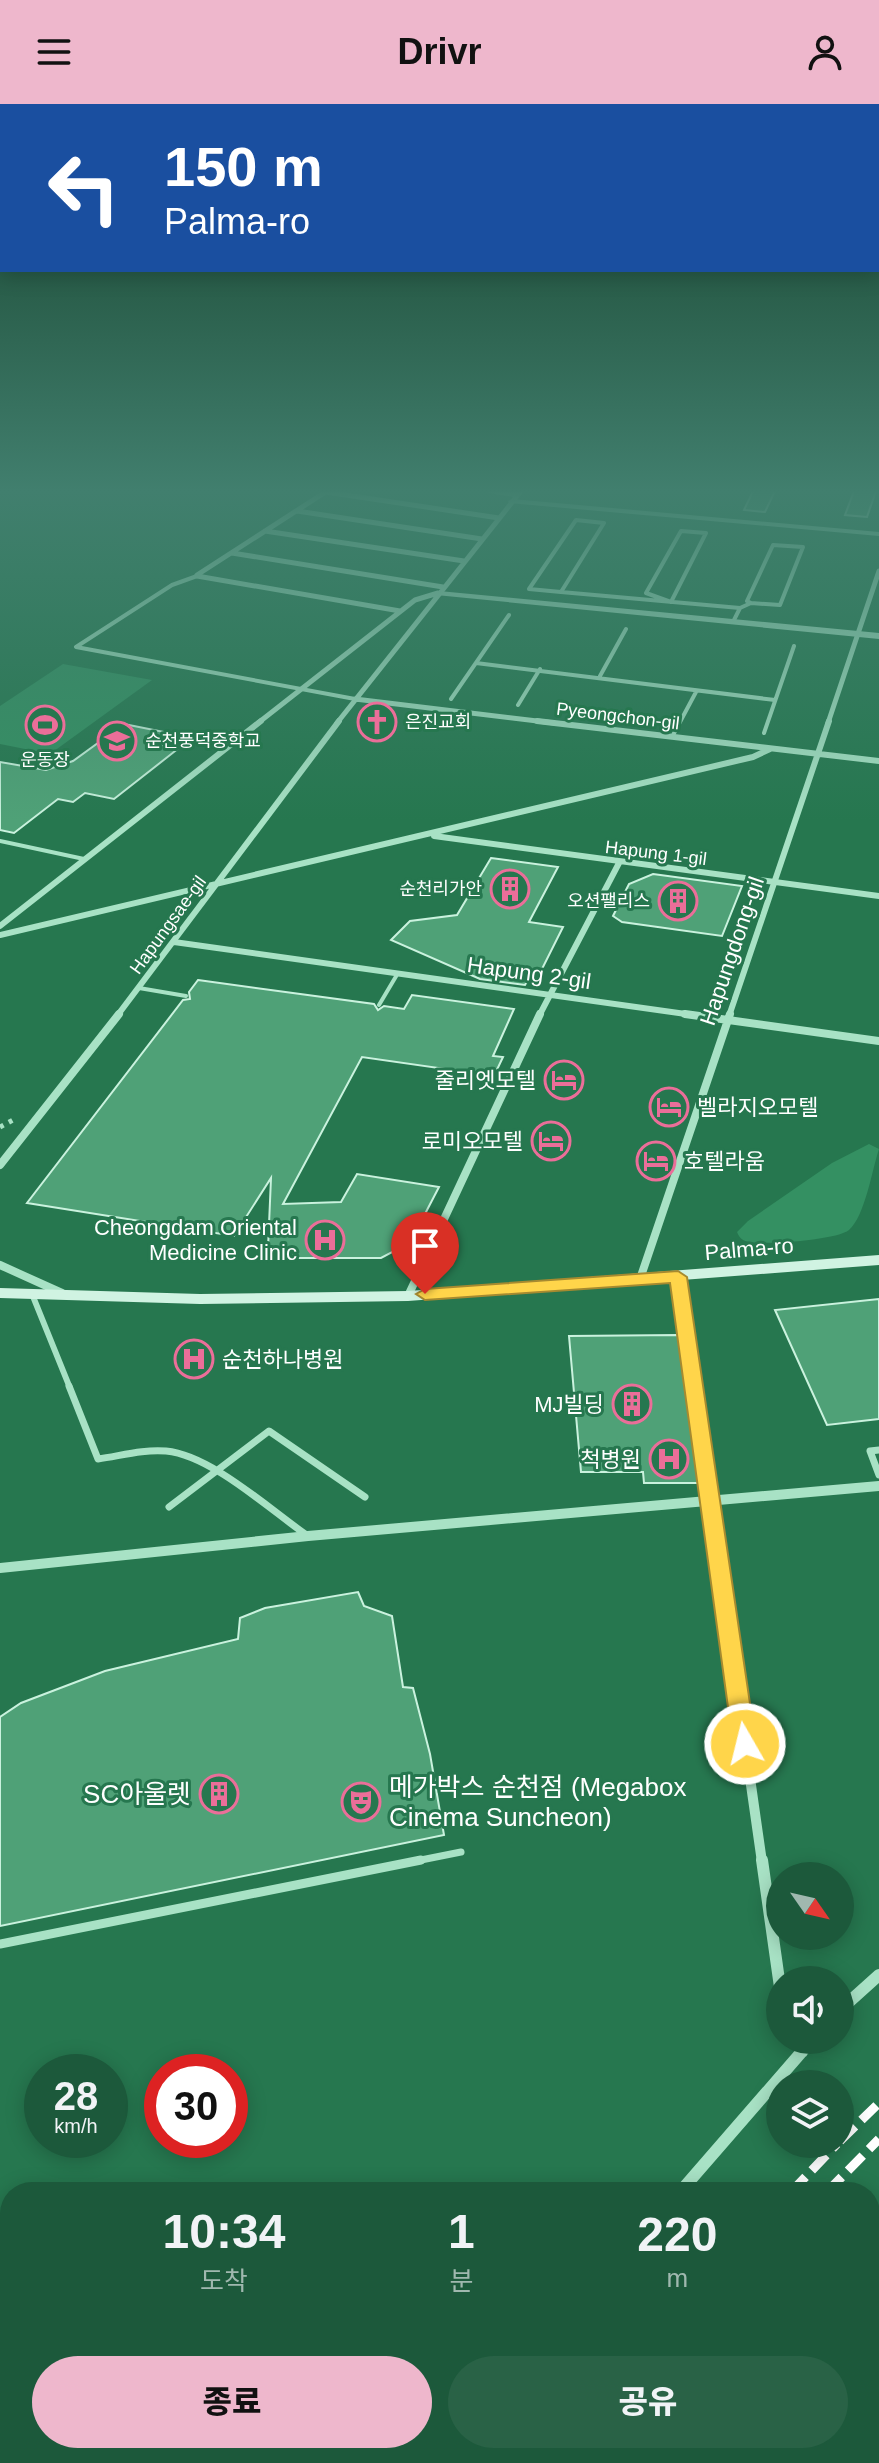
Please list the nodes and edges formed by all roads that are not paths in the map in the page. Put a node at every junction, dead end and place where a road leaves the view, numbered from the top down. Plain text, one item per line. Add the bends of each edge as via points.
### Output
1 (147, 601) edge
2 (343, 601) edge
3 (414, 601) edge
4 (432, 601) edge
5 (549, 601) edge
6 (661, 601) edge
7 (747, 601) edge
8 (782, 601) edge
9 (869, 601) edge
10 (671, 602) joint
11 (751, 603) junction
12 (740, 608) junction
13 (400, 611) junction
14 (509, 615) dead end
15 (734, 620) junction
16 (626, 629) dead end
17 (859, 633) junction
18 (879, 636) edge
19 (794, 646) dead end
20 (476, 663) junction
21 (540, 669) junction
22 (600, 676) junction
23 (302, 688) junction
24 (696, 692) junction
25 (355, 699) junction
26 (451, 699) dead end
27 (775, 700) junction
28 (518, 705) dead end
29 (764, 733) dead end
30 (672, 737) junction
31 (770, 749) junction
32 (818, 754) junction
33 (879, 761) edge
34 (429, 835) junction
35 (0, 841) edge
36 (84, 859) junction
37 (619, 863) junction
38 (774, 882) junction
39 (214, 885) junction
40 (879, 896) edge
41 (0, 926) edge
42 (0, 935) edge
43 (174, 942) junction
44 (398, 973) junction
45 (139, 988) junction
46 (549, 994) junction
47 (186, 996) dead end
48 (379, 1005) dead end
49 (728, 1019) junction
50 (879, 1041) edge
51 (0, 1165) edge
52 (879, 1260) edge
53 (0, 1265) edge
54 (678, 1277) junction
55 (640, 1279) junction
56 (0, 1293) edge
57 (32, 1294) junction
58 (67, 1295) junction
59 (408, 1296) junction
60 (879, 1450) edge
61 (214, 1473) junction
62 (879, 1475) edge
63 (879, 1486) edge
64 (365, 1497) dead end
65 (710, 1500) junction
66 (169, 1507) dead end
67 (308, 1536) junction
68 (0, 1568) edge
69 (461, 1852) dead end
70 (0, 1944) edge
71 (777, 1966) edge
72 (879, 1975) edge
73 (854, 1997) edge
74 (792, 2054) edge
75 (688, 2182) edge

1 - 23 lane via 76,647
2 - 13 street
3 - 13 street
4 - 25 street, Hapungsae-gil
5 - 15 street
6 - 10 lane
7 - 11 lane
8 - 11 lane
9 - 17 street, Hapungdong-gil
10 - 12 lane
11 - 12 lane
12 - 15 lane
13 - 23 street
14 - 20 lane
15 - 17 street
16 - 22 lane
17 - 18 street
17 - 32 street, Hapungdong-gil
19 - 27 lane
20 - 21 lane
20 - 26 lane
21 - 22 lane
21 - 28 lane
22 - 24 lane
23 - 25 lane
23 - 36 street
24 - 27 lane
24 - 30 lane
25 - 30 street, Pyeongchon-gil
25 - 39 street, Hapungsae-gil
27 - 29 lane
30 - 31 street, Pyeongchon-gil
31 - 32 street, Pyeongchon-gil
31 - 34 street
32 - 33 street, Pyeongchon-gil
32 - 38 street, Hapungdong-gil
34 - 37 street, Hapung 1-gil
34 - 39 street
35 - 36 lane
36 - 41 street
37 - 38 street, Hapung 1-gil
37 - 46 street
38 - 40 street, Hapung 1-gil
38 - 49 street, Hapungdong-gil
39 - 42 street
39 - 43 street, Hapungsae-gil
43 - 44 street, Hapung 2-gil
43 - 45 street, Hapungsae-gil
44 - 46 street, Hapung 2-gil
44 - 48 lane
45 - 47 lane
45 - 51 street, Hapungsae-gil
46 - 49 street, Hapung 2-gil
46 - 59 street
49 - 50 street, Hapung 2-gil
49 - 55 street, Hapungdong-gil
52 - 54 main road, Palma-ro
53 - 58 street
54 - 55 main road, Palma-ro
54 - 65 street
55 - 59 main road, Palma-ro
56 - 57 main road, Palma-ro
57 - 58 main road, Palma-ro
57 - 61 lane via 98,1459 178,1453
58 - 59 main road, Palma-ro
60 - 62 lane via 870,1451
61 - 64 lane via 269,1431
61 - 66 lane
61 - 67 lane
63 - 65 street
65 - 67 street
65 - 71 street
67 - 68 street
69 - 70 lane
72 - 73 street
74 - 75 street

